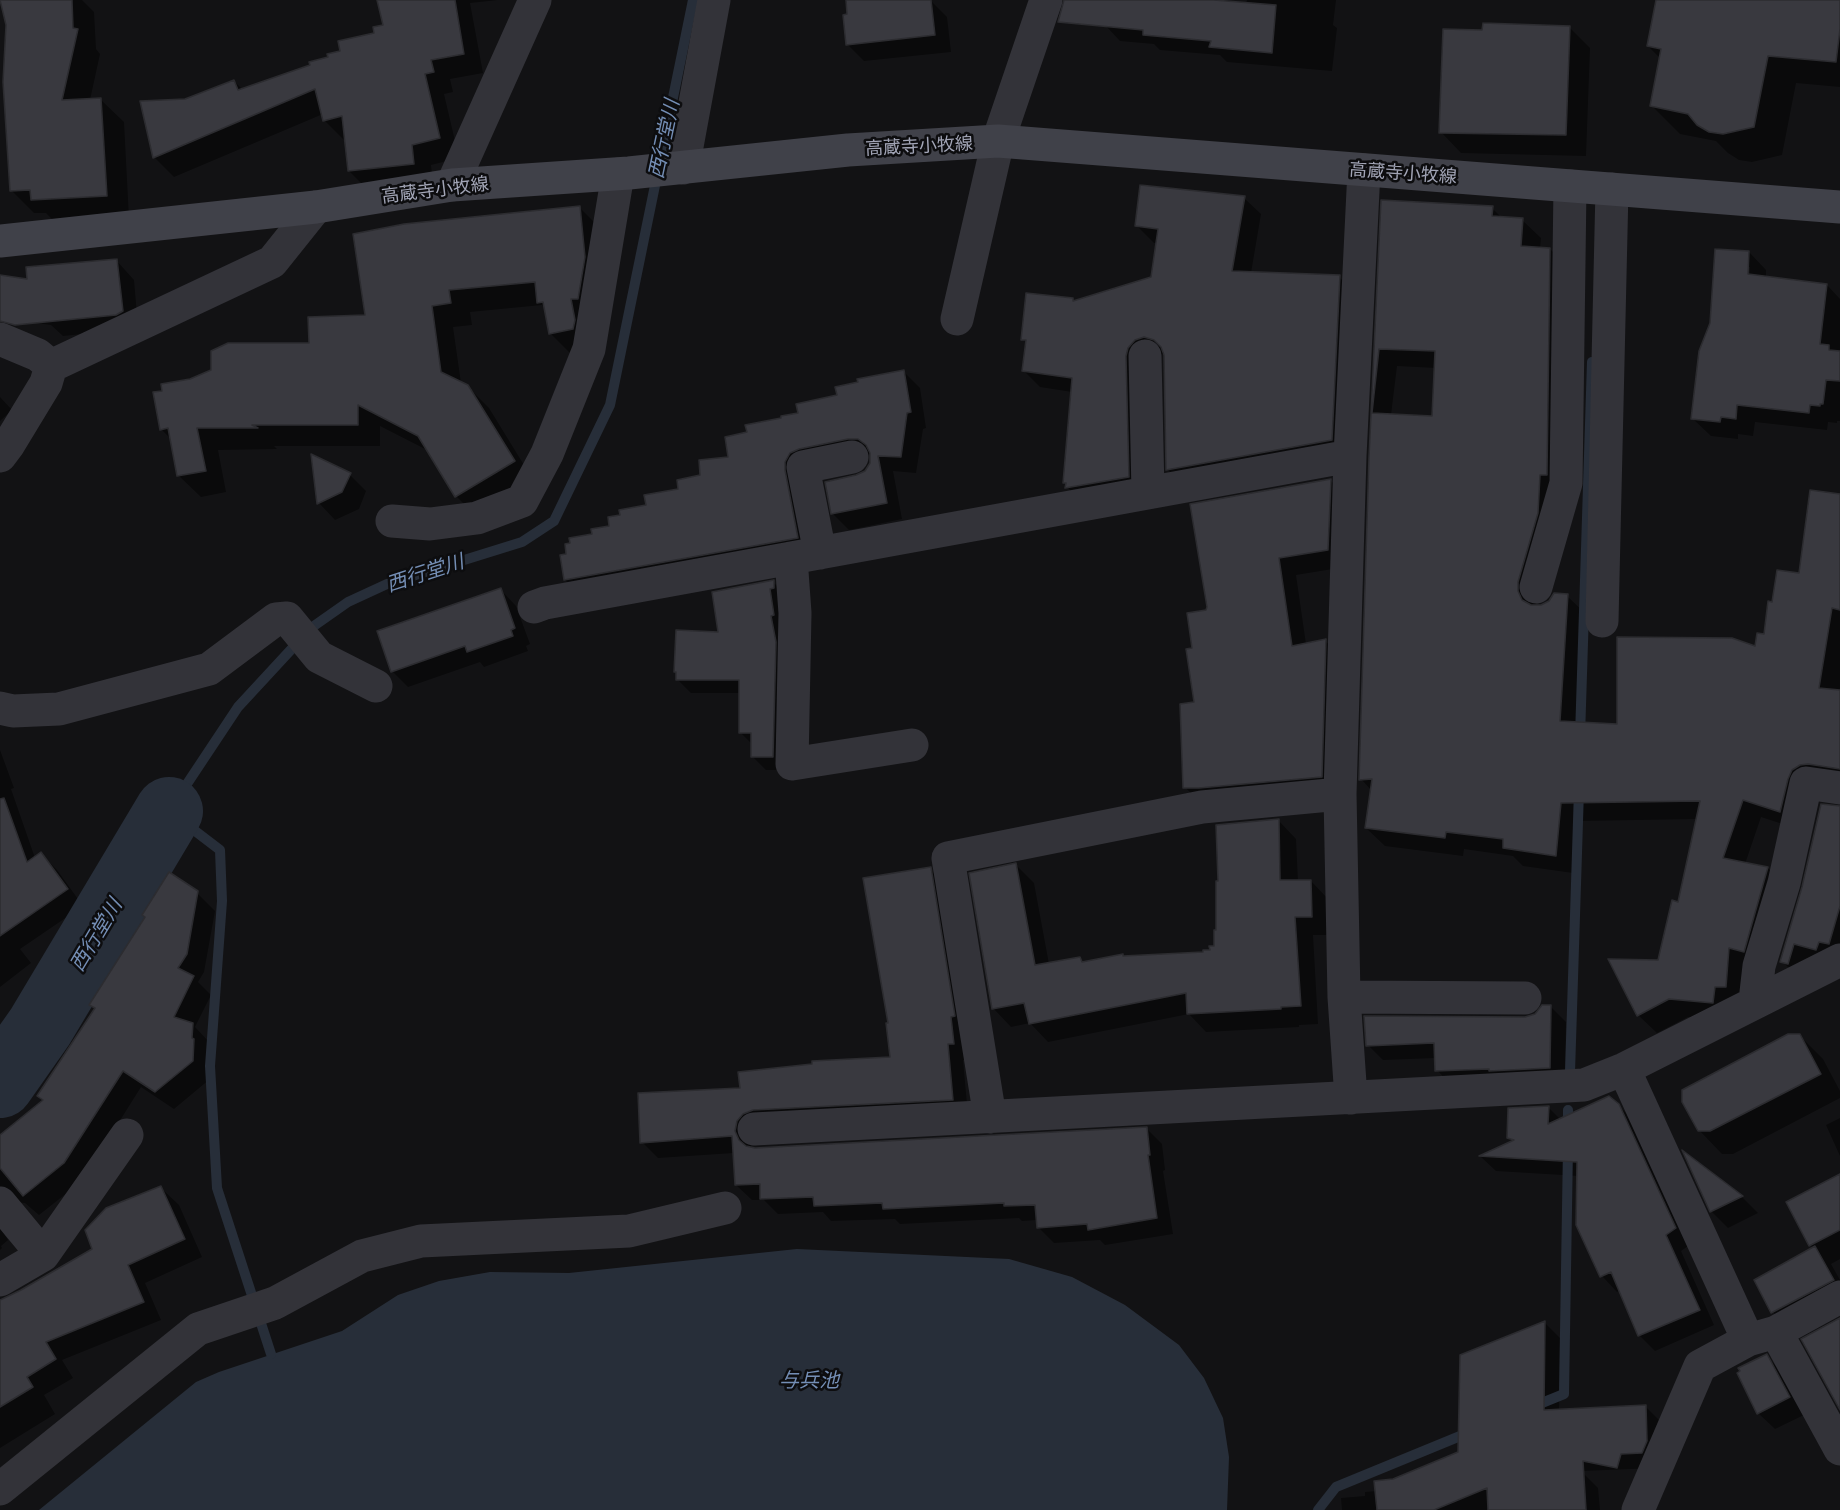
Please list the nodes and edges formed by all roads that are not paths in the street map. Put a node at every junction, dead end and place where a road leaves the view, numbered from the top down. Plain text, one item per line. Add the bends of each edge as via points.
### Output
1 (535, 0) edge
2 (714, 0) edge
3 (1046, 0) edge
4 (999, 141) junction
5 (678, 168) junction
6 (1364, 170) junction
7 (624, 174) junction
8 (452, 185) junction
9 (1570, 186) junction
10 (1612, 189) junction
11 (316, 207) junction
12 (1840, 207) edge
13 (0, 241) edge
14 (957, 320) dead end
15 (0, 339) edge
16 (1145, 356) dead end
17 (51, 366) junction
18 (0, 456) edge
19 (1350, 456) junction
20 (852, 457) dead end
21 (1149, 493) junction
22 (392, 521) dead end
23 (805, 555) junction
24 (1536, 587) dead end
25 (534, 607) dead end
26 (1602, 621) dead end
27 (376, 686) dead end
28 (0, 708) edge
29 (912, 745) dead end
30 (1840, 788) edge
31 (1340, 794) junction
32 (1840, 960) edge
33 (1344, 997) junction
34 (1525, 998) dead end
35 (1755, 1001) junction
36 (1624, 1069) junction
37 (1351, 1098) junction
38 (990, 1117) junction
39 (754, 1130) dead end
40 (127, 1134) dead end
41 (0, 1203) edge
42 (725, 1208) dead end
43 (44, 1255) junction
44 (0, 1280) edge
45 (1840, 1298) edge
46 (1762, 1336) junction
47 (1840, 1448) edge
48 (0, 1489) edge
49 (1638, 1510) edge

1 - 8 street
2 - 5 street
3 - 4 street
4 - 5 main road, 高蔵寺小牧線 via 848,150
4 - 6 main road, 高蔵寺小牧線
4 - 14 street
5 - 7 main road, 高蔵寺小牧線
6 - 9 main road, 高蔵寺小牧線
6 - 19 street
7 - 8 main road, 高蔵寺小牧線
7 - 22 street via 589,348 547,454 522,501 477,518 430,524
8 - 11 main road, 高蔵寺小牧線
9 - 10 main road, 高蔵寺小牧線
9 - 24 street via 1566,483
10 - 12 main road, 高蔵寺小牧線
10 - 26 street
11 - 13 main road, 高蔵寺小牧線
11 - 17 street via 272,262
15 - 17 street via 38,355
16 - 21 street
17 - 18 street via 46,383
19 - 21 street
19 - 31 street
20 - 23 street via 803,467
21 - 23 street
23 - 25 street
23 - 29 street via 795,613 792,764
27 - 28 street via 319,657 287,618 276,620 209,669 59,709
30 - 35 street via 1806,783 1784,883 1759,966
31 - 33 street
31 - 38 street via 1202,807 948,858
32 - 35 street
33 - 34 street
33 - 37 street
35 - 36 street
36 - 37 street via 1584,1085
36 - 46 street
37 - 38 street
38 - 39 street
40 - 43 street
41 - 43 street
42 - 48 street via 629,1231 421,1241 363,1256 275,1303 198,1329
43 - 44 street
45 - 46 street
46 - 47 street
46 - 49 street via 1700,1366

